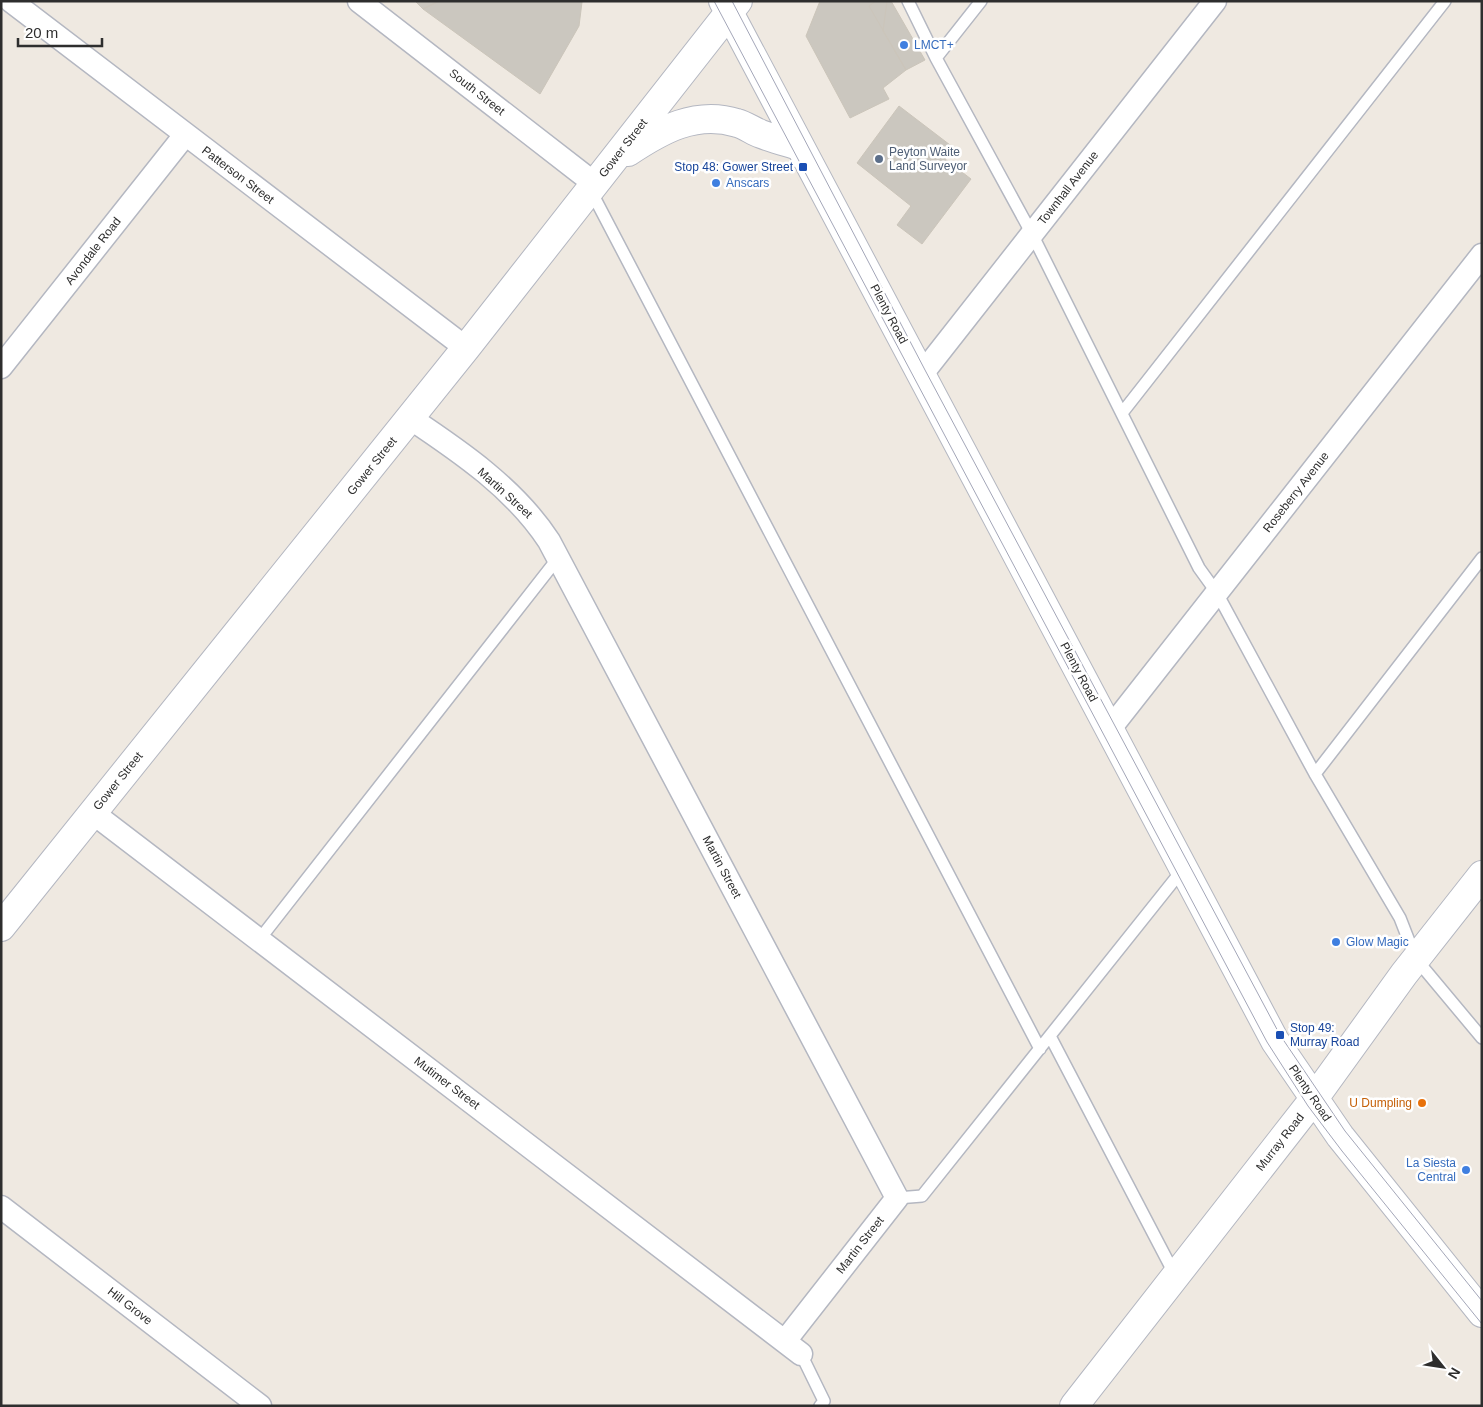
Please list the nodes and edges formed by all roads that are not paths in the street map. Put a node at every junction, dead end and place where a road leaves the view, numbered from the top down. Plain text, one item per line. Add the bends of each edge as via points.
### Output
1 (10, 1) edge
2 (360, 1) edge
3 (908, 1) edge
4 (981, 1) edge
5 (1215, 1) edge
6 (1445, 1) edge
7 (730, 5) edge
8 (936, 58) junction
9 (185, 135) junction
10 (799, 146) junction
11 (598, 179) junction
12 (1032, 234) junction
13 (1482, 255) edge
14 (466, 348) junction
15 (1, 366) edge
16 (922, 374) junction
17 (1122, 413) junction
18 (410, 418) junction
19 (558, 558) junction
20 (1482, 558) edge
21 (1217, 593) junction
22 (1109, 730) junction
23 (1315, 774) junction
24 (93, 813) junction
25 (1183, 869) junction
26 (1482, 875) edge
27 (1, 927) edge
28 (259, 940) junction
29 (1416, 959) junction
30 (1050, 1036) junction
31 (1482, 1038) edge
32 (1040, 1048) junction
33 (1313, 1100) junction
34 (897, 1198) junction
35 (1, 1207) edge
36 (1175, 1275) junction
37 (1482, 1313) edge
38 (793, 1348) junction
39 (260, 1406) edge
40 (820, 1406) edge
41 (1074, 1406) edge

1 - 9 street, Patterson Street
2 - 11 street, South Street
3 - 8 lane
4 - 8 lane
5 - 12 street, Townhall Avenue
6 - 17 lane
7 - 10 main road, Plenty Road
7 - 11 main road, Gower Street
8 - 12 lane
9 - 14 street, Patterson Street
9 - 15 street, Avondale Road
10 - 11 main road via 736,122 699,119 656,133
10 - 16 main road, Plenty Road
11 - 14 main road, Gower Street
11 - 32 lane
12 - 16 street, Townhall Avenue
12 - 17 lane
13 - 21 street, Roseberry Avenue
14 - 18 main road, Gower Street
16 - 22 main road, Plenty Road
17 - 21 lane via 1199,568
18 - 19 street, Martin Street via 507,491 533,516
18 - 24 main road, Gower Street
19 - 28 lane
19 - 34 street, Martin Street
20 - 23 lane
21 - 22 street, Roseberry Avenue
21 - 23 lane
22 - 25 main road, Plenty Road
23 - 29 lane via 1400,918
24 - 27 main road, Gower Street
24 - 28 street, Mutimer Street
25 - 30 lane
25 - 33 main road, Plenty Road via 1275,1041
26 - 29 main road, Murray Road
28 - 38 street, Mutimer Street
29 - 31 lane
29 - 33 main road, Murray Road
30 - 32 lane
30 - 36 lane
32 - 34 lane via 922,1196
33 - 36 main road, Murray Road
33 - 37 main road, Plenty Road
34 - 38 street, Martin Street
35 - 39 street, Hill Grove
36 - 41 main road, Murray Road
38 - 40 lane via 824,1401

